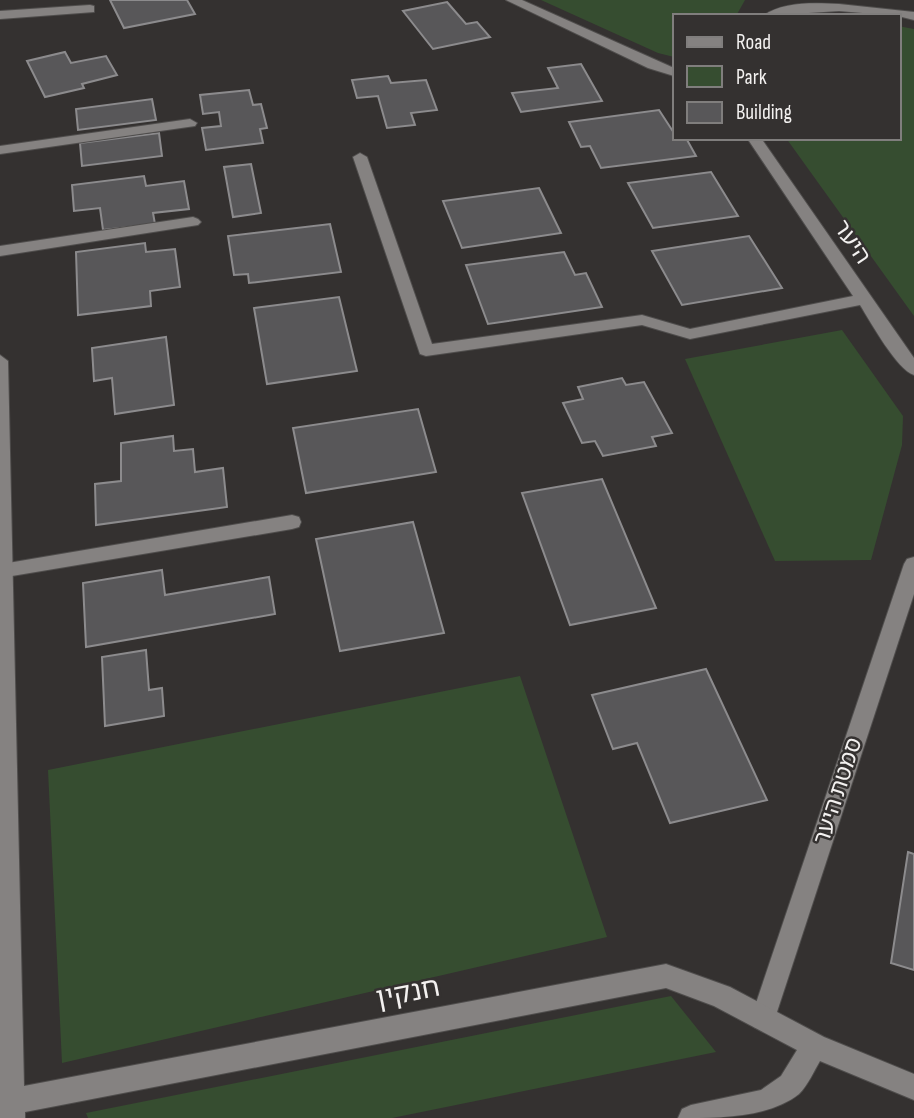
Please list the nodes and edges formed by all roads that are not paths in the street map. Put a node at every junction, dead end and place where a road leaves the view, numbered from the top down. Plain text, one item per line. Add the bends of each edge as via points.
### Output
1 (512, 0) edge
2 (90, 9) dead end
3 (772, 14) edge
4 (0, 15) edge
5 (914, 16) edge
6 (673, 72) edge
7 (190, 122) dead end
8 (755, 140) edge
9 (0, 150) edge
10 (360, 157) dead end
11 (193, 222) dead end
12 (0, 251) edge
13 (863, 299) junction
14 (0, 361) edge
15 (914, 369) edge
16 (292, 522) dead end
17 (914, 564) edge
18 (2, 571) junction
19 (763, 1018) junction
20 (815, 1046) junction
21 (914, 1087) edge
22 (9, 1108) edge
23 (691, 1118) edge

1 - 6 street
2 - 4 street
3 - 5 street via 789,3 811,1
7 - 9 street
8 - 13 street, היער
10 - 13 street via 426,350 642,320 690,334
11 - 12 street
13 - 15 street, היער
14 - 18 street
16 - 18 street
17 - 19 street, סמטת היער
18 - 22 street
19 - 20 street, חנקין
19 - 22 street, חנקין via 721,996 666,976
20 - 21 street, חנקין
20 - 23 street via 790,1085 766,1102

